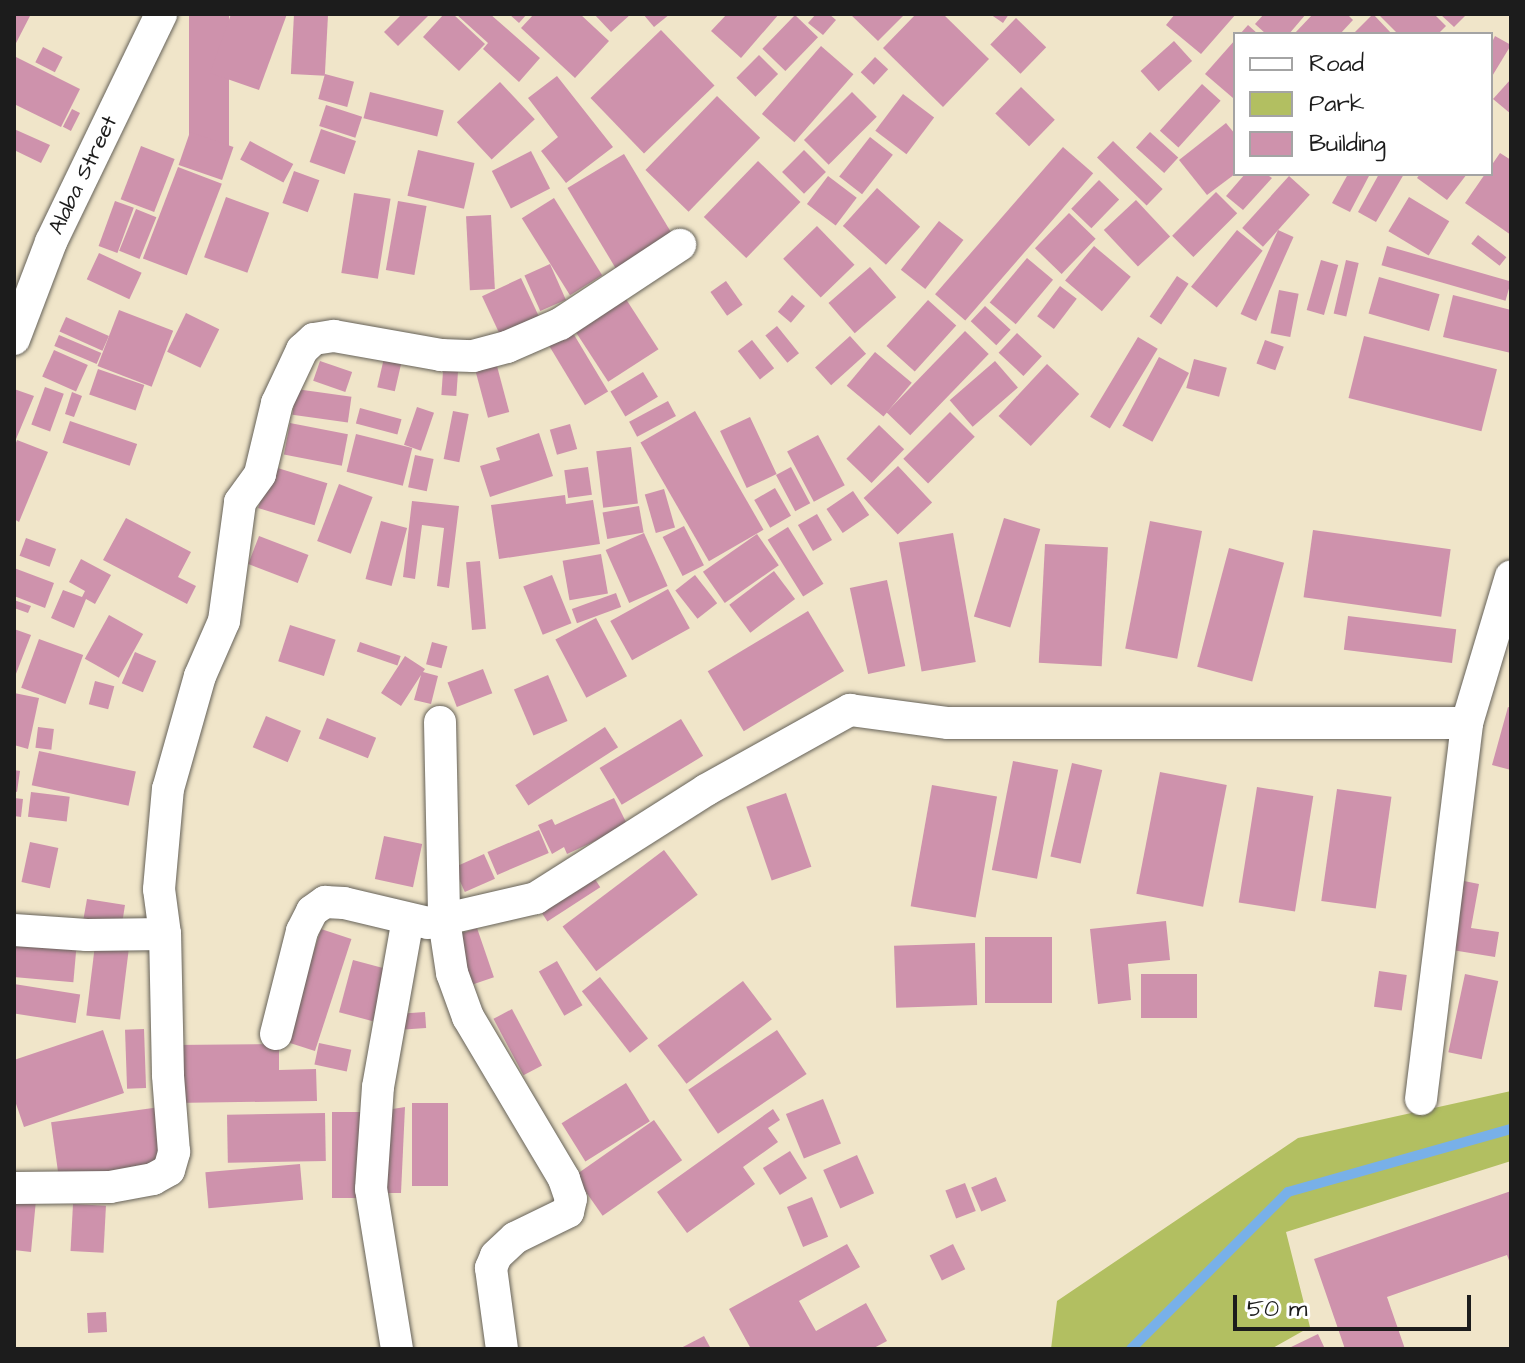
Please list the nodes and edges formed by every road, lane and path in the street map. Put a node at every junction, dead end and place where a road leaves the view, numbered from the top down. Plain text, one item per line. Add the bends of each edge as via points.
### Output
1 (161, 14) edge
2 (680, 245) dead end
3 (14, 339) edge
4 (1511, 576) edge
5 (440, 722) dead end
6 (1467, 723) junction
7 (408, 919) junction
8 (444, 920) junction
9 (14, 930) edge
10 (165, 934) junction
11 (276, 1034) dead end
12 (1421, 1099) dead end
13 (14, 1188) edge
14 (397, 1349) edge
15 (502, 1349) edge

1 - 3 street, Alaba Street via 51,242
2 - 10 street via 560,324 507,347 473,356 441,355 334,336 314,339 302,350 277,403 260,474 240,502 224,621 179,742 161,848
4 - 6 street
5 - 8 street
6 - 8 street via 948,723 850,710 706,790 536,898
6 - 12 street
7 - 8 street
7 - 11 street via 344,903 325,902 312,911
7 - 14 street via 378,1087 371,1189
8 - 15 street via 452,973 468,1017 571,1199 568,1212 515,1238 496,1256 491,1268
9 - 10 street
10 - 13 street via 174,1152 169,1170 153,1179 110,1187

